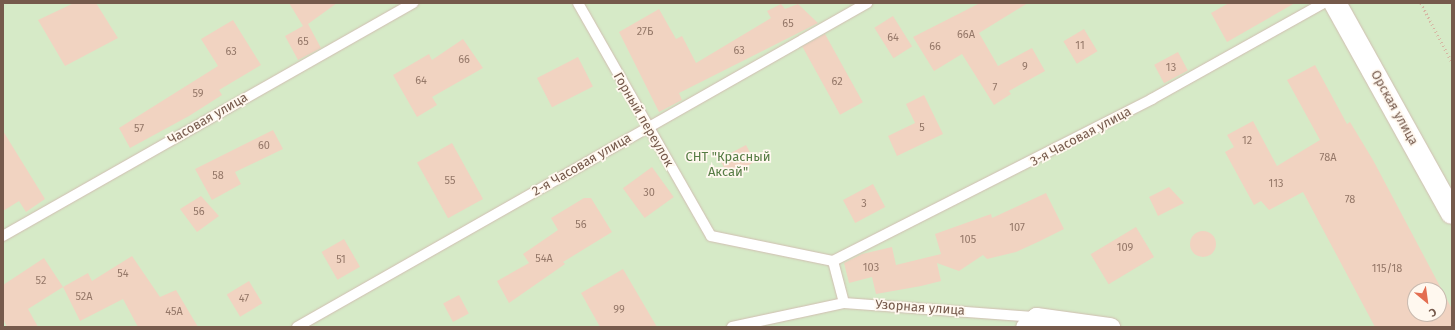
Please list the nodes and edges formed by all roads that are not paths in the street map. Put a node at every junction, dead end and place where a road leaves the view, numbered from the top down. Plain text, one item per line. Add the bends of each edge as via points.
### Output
1 (413, 3) edge
2 (578, 3) edge
3 (867, 3) edge
4 (1324, 3) edge
5 (1336, 3) edge
6 (647, 128) junction
7 (1452, 213) edge
8 (3, 236) edge
9 (832, 261) junction
10 (844, 303) junction
11 (1030, 322) edge
12 (297, 327) edge
13 (732, 327) edge
14 (1107, 327) edge

1 - 8 lane, Часовая улица
2 - 6 lane, Горный переулок
3 - 6 lane, 2-я Часовая улица
4 - 9 lane, 3-я Часовая улица via 1145,103
5 - 7 main road, Орская улица
6 - 9 lane, Горный переулок via 711,236
6 - 12 lane, 2-я Часовая улица
9 - 10 lane
10 - 11 lane, Узорная улица
10 - 13 lane, Узорная улица
11 - 14 street, Узорная улица

